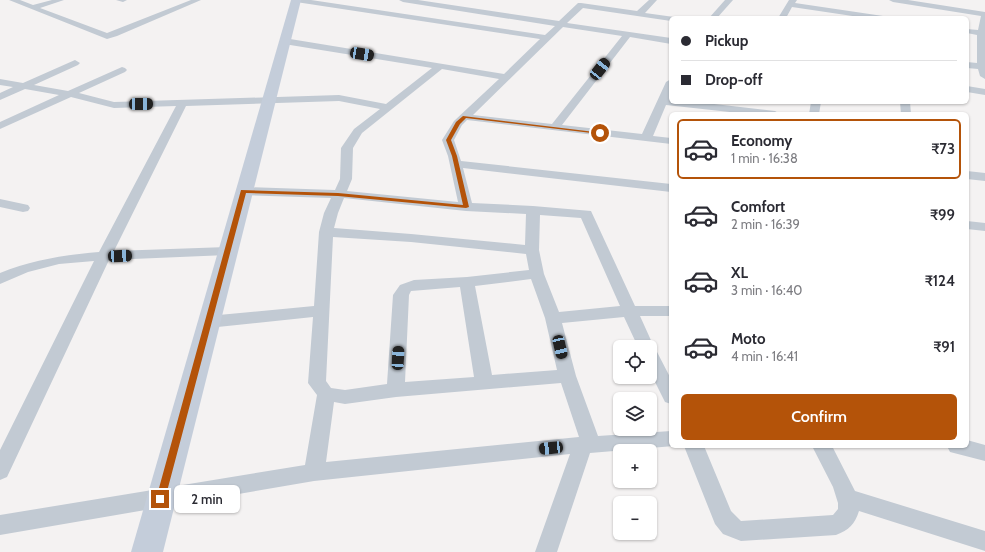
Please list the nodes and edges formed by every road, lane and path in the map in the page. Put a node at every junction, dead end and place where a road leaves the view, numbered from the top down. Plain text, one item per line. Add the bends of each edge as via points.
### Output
1 (13, 0) edge
2 (60, 0) edge
3 (197, 0) edge
4 (296, 0) edge
5 (403, 0) edge
6 (653, 0) edge
7 (729, 0) edge
8 (893, 0) edge
9 (584, 2) edge
10 (792, 2) edge
11 (35, 7) junction
12 (639, 14) junction
13 (985, 15) edge
14 (715, 16) edge
15 (783, 16) edge
16 (854, 16) edge
17 (669, 19) edge
18 (561, 24) junction
19 (969, 31) edge
20 (983, 33) edge
21 (628, 34) junction
22 (548, 38) junction
23 (284, 41) junction
24 (669, 41) edge
25 (75, 64) dead end
26 (969, 65) edge
27 (440, 66) junction
28 (983, 67) edge
29 (122, 70) dead end
30 (985, 76) edge
31 (507, 77) junction
32 (0, 82) edge
33 (23, 86) junction
34 (669, 86) edge
35 (969, 89) edge
36 (985, 92) edge
37 (69, 94) junction
38 (0, 97) edge
39 (268, 101) junction
40 (662, 101) junction
41 (669, 102) edge
42 (182, 104) junction
43 (688, 104) edge
44 (388, 107) junction
45 (758, 112) edge
46 (465, 117) junction
47 (0, 126) edge
48 (554, 127) junction
49 (646, 138) junction
50 (669, 141) edge
51 (456, 164) junction
52 (969, 175) edge
53 (985, 177) edge
54 (669, 188) edge
55 (243, 191) junction
56 (338, 194) junction
57 (0, 202) edge
58 (466, 207) junction
59 (23, 208) dead end
60 (533, 210) junction
61 (969, 225) edge
62 (985, 227) edge
63 (326, 232) junction
64 (532, 250) junction
65 (227, 251) junction
66 (104, 256) junction
67 (538, 274) junction
68 (0, 279) edge
69 (467, 282) junction
70 (321, 311) junction
71 (629, 311) junction
72 (669, 311) edge
73 (553, 318) junction
74 (208, 322) junction
75 (643, 340) edge
76 (657, 368) edge
77 (567, 376) junction
78 (484, 382) junction
79 (396, 390) junction
80 (669, 393) edge
81 (326, 394) junction
82 (669, 439) edge
83 (587, 445) junction
84 (695, 448) edge
85 (823, 448) edge
86 (965, 448) edge
87 (985, 453) edge
88 (0, 471) edge
89 (314, 472) junction
90 (848, 498) junction
91 (160, 499) junction
92 (0, 525) edge
93 (985, 541) edge
94 (147, 552) edge
95 (546, 552) edge

1 - 11 street
2 - 11 street
3 - 11 street via 107,36
4 - 22 street
4 - 23 street
5 - 18 street
6 - 12 street
7 - 14 street
8 - 13 street
9 - 12 street
9 - 18 street
10 - 15 street
10 - 16 street
12 - 17 street
13 - 20 street
18 - 21 street
18 - 22 street
19 - 20 street
20 - 28 street
21 - 24 street
21 - 48 street
22 - 31 street
23 - 27 street
23 - 39 street
25 - 33 street
26 - 28 street
27 - 31 street
27 - 44 street
28 - 30 street
29 - 37 street
31 - 46 street
32 - 33 street
33 - 37 street
33 - 38 street
34 - 40 street
35 - 36 street
37 - 42 street via 114,105
37 - 47 street
39 - 42 street
39 - 44 street via 339,98
39 - 55 street
40 - 41 street
40 - 49 street
42 - 66 street
43 - 45 street
44 - 56 street via 358,131 347,148 346,179
46 - 48 street
46 - 51 street via 458,123 448,140
48 - 49 street
49 - 50 street
51 - 54 street
51 - 58 street
52 - 53 street
55 - 56 street
55 - 65 street
56 - 58 street
56 - 63 street
57 - 59 street
58 - 60 street
60 - 64 street
60 - 71 street via 586,214
61 - 62 street
63 - 64 street
63 - 70 street
64 - 67 street
65 - 66 street
65 - 74 street
66 - 68 street via 59,260 22,269
66 - 88 street
67 - 69 street
67 - 73 street
69 - 78 street
69 - 79 street via 414,285 405,288 401,295
70 - 74 street
70 - 81 street via 317,383
71 - 72 street
71 - 73 street
71 - 75 street
73 - 77 street
74 - 91 street
76 - 80 street
77 - 78 street
77 - 83 street
78 - 79 street
79 - 81 street via 345,397
81 - 89 street
82 - 83 street
83 - 89 street
83 - 95 street
84 - 90 street via 723,517 731,527 741,531 836,525 845,519 850,508
85 - 90 street
86 - 87 street
89 - 91 street
90 - 93 street
91 - 92 street
91 - 94 street

